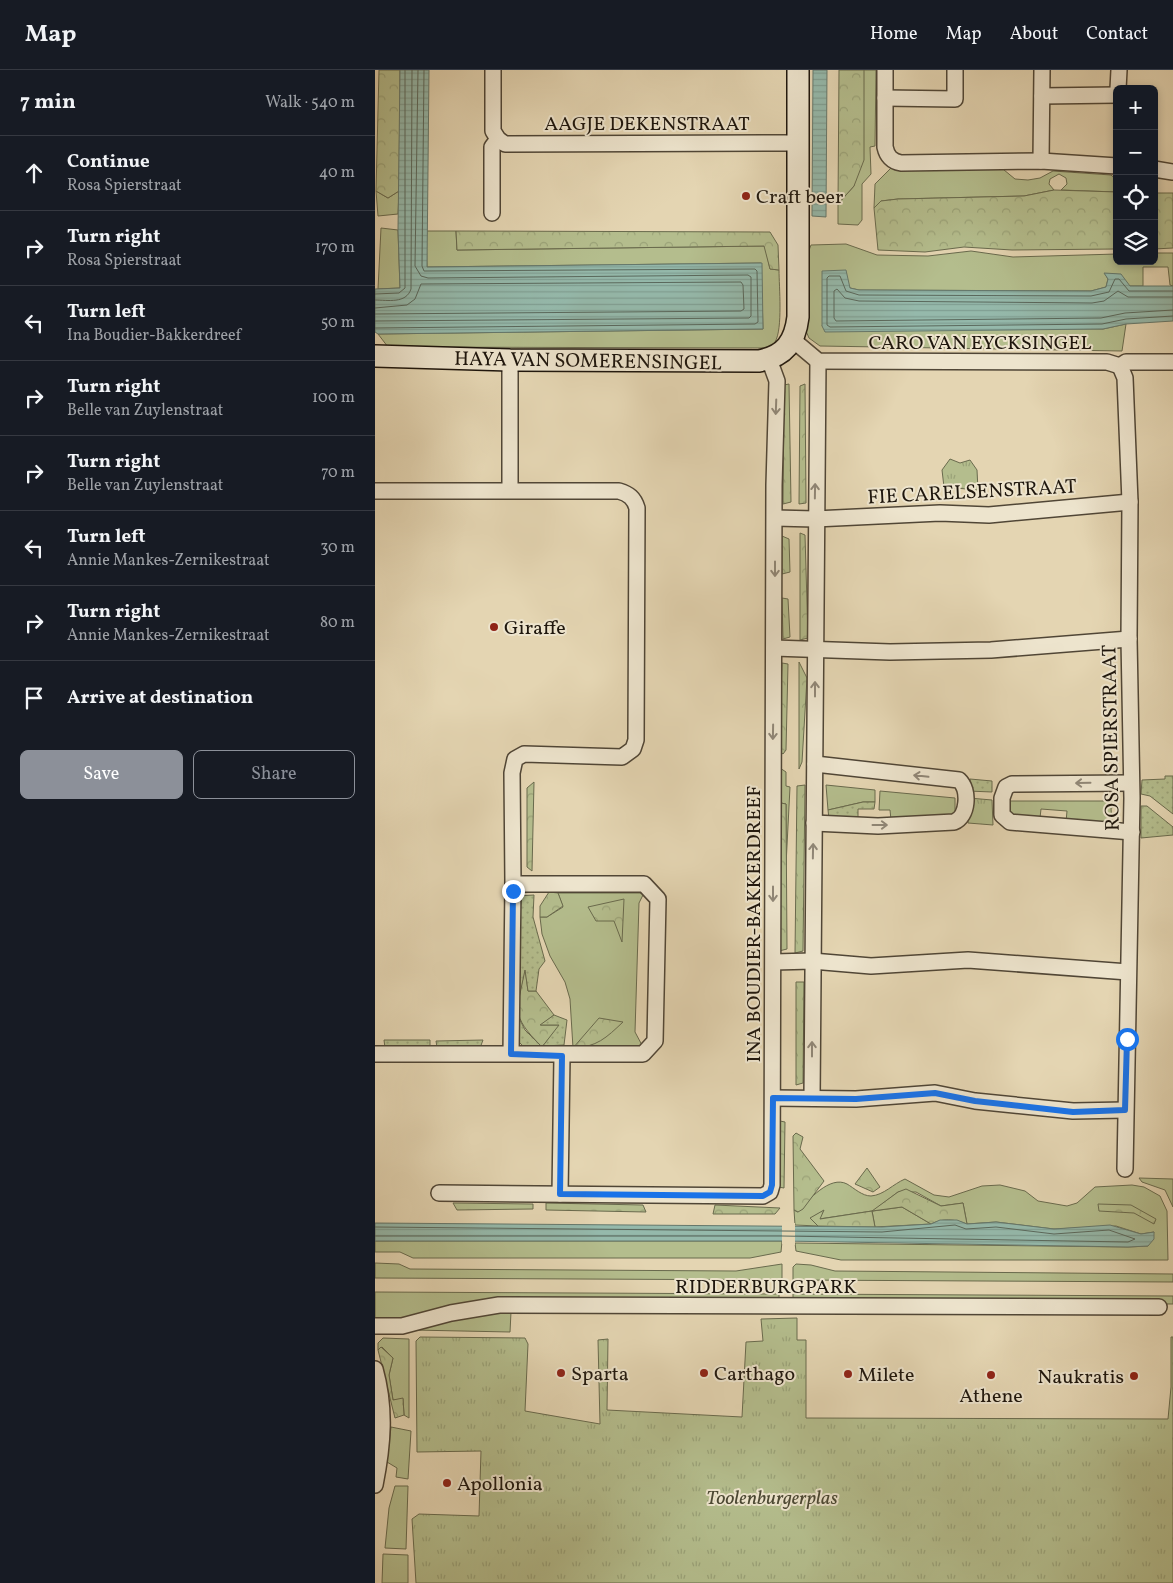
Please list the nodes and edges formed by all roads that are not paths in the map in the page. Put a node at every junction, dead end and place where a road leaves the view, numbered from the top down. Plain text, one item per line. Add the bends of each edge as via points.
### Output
1 (493, 70) edge
2 (798, 70) edge
3 (885, 70) edge
4 (955, 70) edge
5 (1042, 70) edge
6 (1119, 70) edge
7 (1118, 85) edge
8 (1113, 95) edge
9 (1042, 96) junction
10 (885, 98) junction
11 (498, 139) junction
12 (798, 143) junction
13 (1041, 160) junction
14 (1113, 166) edge
15 (1158, 170) edge
16 (1173, 172) edge
17 (492, 213) dead end
18 (793, 340) junction
19 (375, 356) edge
20 (769, 359) junction
21 (510, 360) junction
22 (818, 361) junction
23 (1173, 362) edge
24 (1120, 366) junction
25 (511, 490) junction
26 (375, 491) edge
27 (1131, 502) junction
28 (775, 518) junction
29 (815, 519) junction
30 (1129, 639) junction
31 (774, 648) junction
32 (816, 650) junction
33 (815, 764) junction
34 (1131, 783) junction
35 (814, 823) junction
36 (1131, 832) junction
37 (513, 884) junction
38 (811, 961) junction
39 (773, 962) junction
40 (1128, 972) junction
41 (375, 1054) edge
42 (511, 1054) junction
43 (562, 1056) junction
44 (773, 1098) junction
45 (812, 1098) junction
46 (1125, 1110) junction
47 (1125, 1169) dead end
48 (439, 1193) dead end
49 (560, 1194) junction
50 (1159, 1307) dead end
51 (375, 1326) edge
52 (375, 1369) edge
53 (379, 1450) edge
54 (375, 1485) edge

1 - 11 street via 493,131
2 - 12 street
3 - 10 street
4 - 10 street via 955,99
5 - 9 street
6 - 7 street
8 - 9 street
9 - 13 street
10 - 13 street via 885,147 893,161
11 - 12 street, AAGJE DEKENSTRAAT via 505,144
11 - 17 street via 492,147
12 - 18 street via 797,316
13 - 14 street
15 - 16 street
18 - 20 street via 785,350
18 - 22 street
19 - 21 street, HAYA VAN SOMERENSINGEL
20 - 21 street, HAYA VAN SOMERENSINGEL
20 -> 28 street, INA BOUDIER-BAKKERDREEF via 777,381
21 - 25 street
22 - 24 street, CARO VAN EYCKSINGEL via 1107,362
29 -> 22 street
23 - 24 street, CARO VAN EYCKSINGEL via 1126,362
24 - 27 street, ROSA SPIERSTRAAT via 1125,378
25 - 26 street
25 - 37 street via 619,491 629,494 637,508 636,740 633,749 622,757 525,754 515,759 512,773
27 - 29 street, FIE CARELSENSTRAAT via 989,515 940,513
27 - 30 street, ROSA SPIERSTRAAT
28 - 29 street
28 -> 31 street, INA BOUDIER-BAKKERDREEF
29 - 32 street
30 - 32 street via 991,650
30 - 34 street, ROSA SPIERSTRAAT
31 - 32 street
31 -> 39 street, INA BOUDIER-BAKKERDREEF
33 -> 32 street
33 - 35 street
35 -> 33 street via 878,826 954,822 960,820 964,813 966,789 959,780
34 - 36 street, ROSA SPIERSTRAAT
34 -> 36 street via 1012,784 1006,787 1002,798 1002,815 1010,822
38 -> 35 street
36 - 40 street, ROSA SPIERSTRAAT
37 - 42 street
37 - 43 street via 644,884 658,899 655,1041 643,1054
38 - 39 street
38 - 40 street via 871,966 968,960
45 -> 38 street
39 - 44 street, INA BOUDIER-BAKKERDREEF
40 - 46 street, ROSA SPIERSTRAAT
41 - 42 street
42 - 43 street
43 - 49 street
44 - 45 street
44 - 49 street, INA BOUDIER-BAKKERDREEF via 772,1185 770,1192 763,1196
45 - 46 street via 856,1099 935,1093 1073,1112
46 - 47 street, ROSA SPIERSTRAAT
48 - 49 street
50 - 51 street, RIDDERBURGPARK via 499,1305 402,1326
52 - 53 street via 383,1428
53 - 54 street

